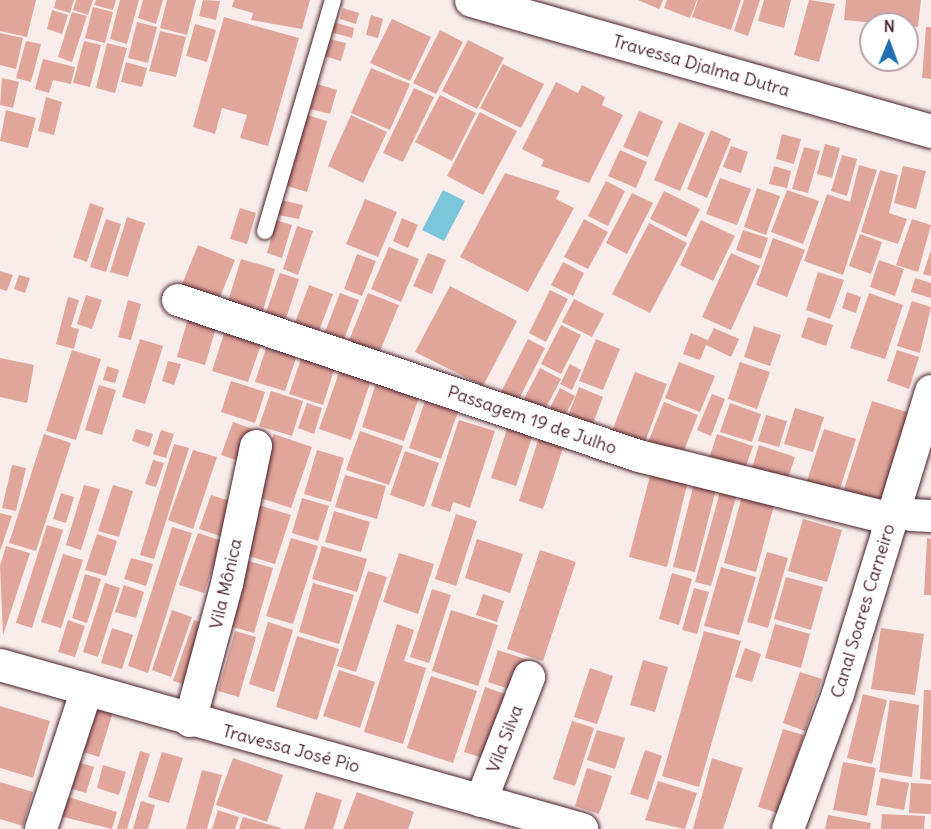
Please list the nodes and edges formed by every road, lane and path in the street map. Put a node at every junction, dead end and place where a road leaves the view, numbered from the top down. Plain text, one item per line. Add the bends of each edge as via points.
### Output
1 (333, 0) edge
2 (471, 0) edge
3 (931, 131) edge
4 (265, 231) dead end
5 (178, 300) dead end
6 (931, 391) edge
7 (256, 446) dead end
8 (931, 449) edge
9 (911, 517) edge
10 (0, 665) edge
11 (529, 677) dead end
12 (87, 689) junction
13 (190, 721) junction
14 (481, 801) junction
15 (41, 829) edge
16 (582, 829) edge
17 (788, 829) edge
18 (808, 829) edge

1 - 4 lane
2 - 3 street, Travessa Djalma Dutra
5 - 9 street, Passagem 19 de Julho via 639,456
6 - 9 street, Canal Soares Carneiro
7 - 13 street, Vila Mônica via 227,584
8 - 9 street, Canal Soares Carneiro
9 - 17 street, Canal Soares Carneiro
9 - 18 street, Canal Soares Carneiro
10 - 12 street, Travessa José Pio
11 - 14 street, Vila Silva
12 - 13 street, Travessa José Pio
12 - 15 street
13 - 14 street, Travessa José Pio
14 - 16 street, Travessa José Pio

